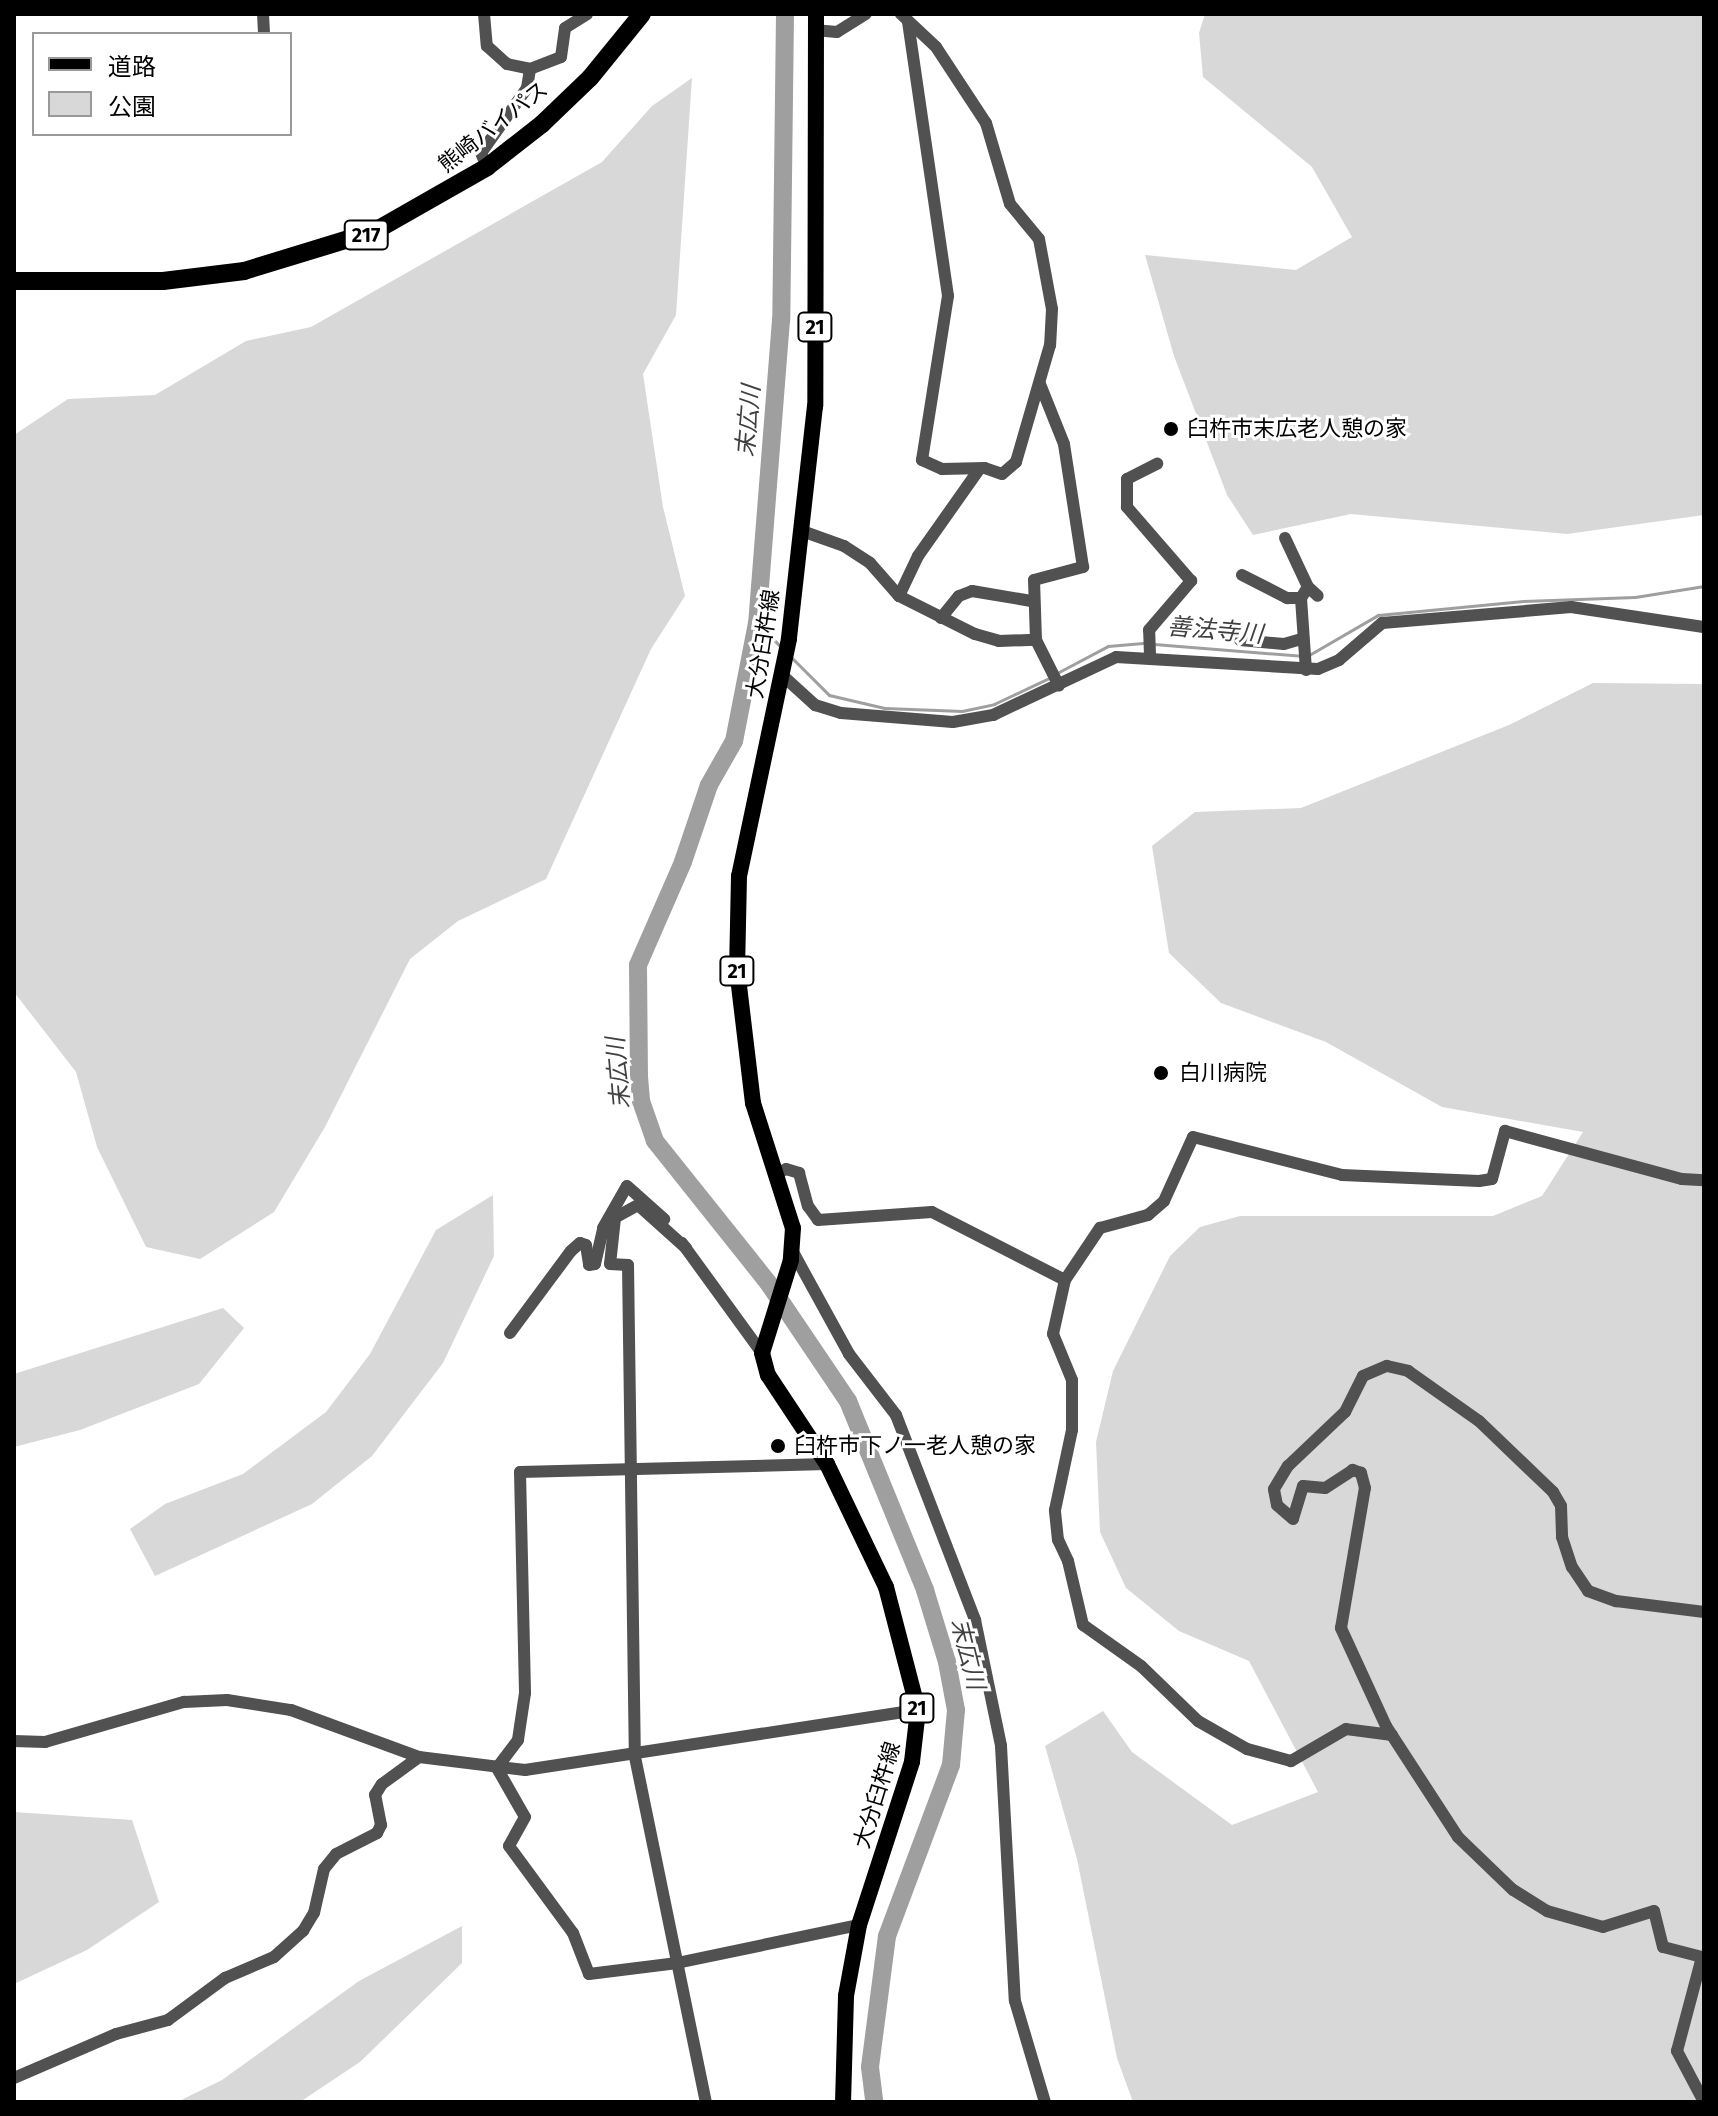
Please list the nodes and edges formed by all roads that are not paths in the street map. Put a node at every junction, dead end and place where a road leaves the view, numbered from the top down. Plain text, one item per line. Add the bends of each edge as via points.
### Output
1 (484, 14) edge
2 (587, 14) edge
3 (642, 14) edge
4 (866, 14) edge
5 (905, 18) edge
6 (815, 22) edge
7 (530, 69) junction
8 (487, 167) junction
9 (14, 281) edge
10 (1040, 384) junction
11 (1157, 464) dead end
12 (978, 471) junction
13 (802, 531) junction
14 (1285, 538) dead end
15 (1242, 575) dead end
16 (1309, 594) junction
17 (899, 596) junction
18 (1031, 601) junction
19 (941, 618) junction
20 (1704, 627) edge
21 (1036, 640) junction
22 (1240, 640) dead end
23 (1303, 642) junction
24 (1150, 653) junction
25 (1306, 667) junction
26 (783, 672) junction
27 (1058, 684) junction
28 (775, 1174) junction
29 (1704, 1180) edge
30 (686, 1248) junction
31 (793, 1252) junction
32 (1065, 1280) junction
33 (510, 1333) dead end
34 (763, 1347) junction
35 (827, 1464) junction
36 (631, 1469) junction
37 (1704, 1612) edge
38 (918, 1710) junction
39 (1392, 1735) junction
40 (14, 1741) edge
41 (419, 1757) junction
42 (635, 1757) junction
43 (497, 1768) junction
44 (859, 1925) junction
45 (677, 1963) junction
46 (14, 2078) edge
47 (706, 2102) edge
48 (843, 2102) edge
49 (1045, 2102) edge
50 (1704, 2102) edge

1 - 7 street via 487,46 507,64
2 - 7 street via 565,28 561,57
3 - 8 highway, 熊崎バイパス / 217 via 590,78
4 - 6 street via 837,32
5 - 10 street via 936,47 986,123 1010,204 1039,239 1052,309
5 - 12 street via 948,296 922,460 942,469
6 - 13 main road, 大分臼杵線 / 21 via 815,406
7 - 8 street via 527,88 481,153
8 - 9 highway, 熊崎バイパス / 217 via 375,231 244,271 163,281
10 - 12 street via 1013,466 1002,474
10 - 18 street via 1064,444 1083,567 1037,576
11 - 24 street via 1127,479 1127,507 1191,581 1149,634
12 - 17 street via 918,556
13 - 17 street via 870,563
13 - 26 main road, 大分臼杵線 / 21
14 - 16 street
15 - 16 street via 1287,598
16 - 23 street
17 - 19 street
18 - 19 street via 972,591 959,596
18 - 21 street
19 - 21 street via 990,640
20 - 25 street via 1571,607 1392,622 1374,626 1339,660
21 - 27 street
22 - 23 street
23 - 25 street
24 - 25 street
24 - 27 street via 1109,658
26 - 27 street via 821,707 934,722 983,718
26 - 28 main road, 大分臼杵線 / 21 via 739,876 737,913 746,1061
28 - 31 main road, 大分臼杵線 / 21 via 791,1217
28 - 32 street via 786,1169 799,1173 816,1219 932,1212
29 - 32 street via 1682,1179 1505,1131 1492,1179 1479,1181 1342,1175 1193,1137 1164,1201 1148,1215 1100,1228
30 - 33 street via 654,1205 627,1186 603,1228 595,1264 589,1265 586,1245 580,1243 557,1264
30 - 34 street
30 - 36 street via 638,1205 615,1218 610,1264 628,1265
31 - 34 main road, 大分臼杵線 / 21
31 - 49 street via 849,1354 896,1415 975,1620 1001,1746 1015,2001
32 - 39 street via 1053,1334 1072,1380 1072,1430 1055,1510 1058,1540 1083,1625 1141,1666 1198,1721 1247,1749 1291,1761 1346,1729
34 - 35 main road, 大分臼杵線 / 21 via 768,1375
35 - 36 street
35 - 38 main road, 大分臼杵線 / 21 via 886,1587
36 - 42 street
36 - 43 street via 520,1472 525,1693 518,1740
37 - 39 street via 1616,1601 1588,1591 1565,1547 1559,1499 1535,1471 1432,1385 1408,1371 1375,1368 1363,1376 1345,1412 1288,1466 1273,1494 1293,1519 1303,1486 1325,1488 1353,1470 1361,1473 1365,1488 1341,1628
38 - 42 street
38 - 44 main road, 大分臼杵線 / 21 via 912,1762
39 - 50 street via 1448,1824 1513,1890 1547,1911 1591,1927 1621,1925 1654,1911 1663,1947 1700,1954 1703,1965 1677,2051
40 - 41 street via 45,1742 184,1702 227,1700 291,1710
41 - 43 street
41 - 46 street via 382,1784 375,1795 381,1825 377,1833 336,1854 324,1869 314,1913 274,1957 225,1978 168,2020 116,2034
42 - 43 street via 525,1770
42 - 45 street
43 - 45 street via 525,1817 509,1846 573,1933 589,1974
44 - 45 street
44 - 48 main road, 大分臼杵線 / 21 via 844,2011
45 - 47 street

